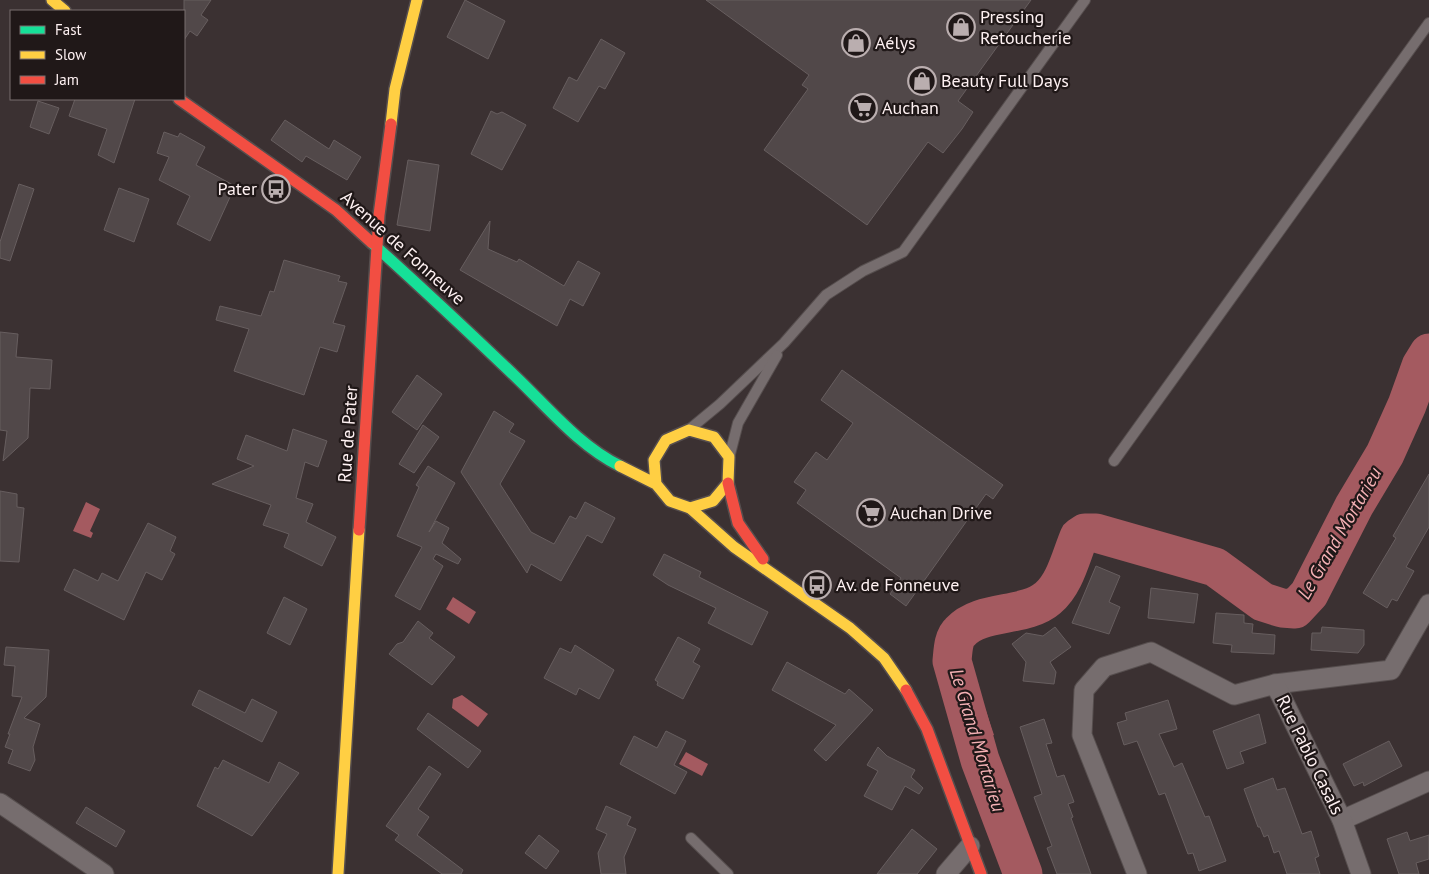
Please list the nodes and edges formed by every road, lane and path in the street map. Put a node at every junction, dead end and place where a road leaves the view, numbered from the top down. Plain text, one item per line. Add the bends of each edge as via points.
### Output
1 (52, 0) edge
2 (417, 0) edge
3 (1085, 0) edge
4 (64, 10) edge
5 (1429, 22) edge
6 (181, 100) edge
7 (377, 246) junction
8 (784, 343) junction
9 (689, 430) junction
10 (666, 440) junction
11 (588, 442) junction
12 (644, 451) dead end
13 (620, 453) dead end
14 (729, 457) junction
15 (1114, 461) dead end
16 (728, 482) junction
17 (656, 484) junction
18 (690, 508) junction
19 (772, 573) junction
20 (1429, 604) edge
21 (1275, 684) junction
22 (1429, 781) edge
23 (0, 804) edge
24 (1342, 820) junction
25 (691, 838) dead end
26 (970, 846) junction
27 (104, 874) edge
28 (338, 874) edge
29 (728, 874) edge
30 (946, 874) edge
31 (981, 874) edge
32 (1137, 874) edge
33 (1361, 874) edge

1 - 4 street
2 - 7 street, Rue de Pater via 395,90
3 - 8 lane via 903,252 863,271 826,295
5 - 15 lane
6 - 7 street, Avenue de Fonneuve via 336,210
7 - 11 street, Avenue de Fonneuve via 567,426
7 - 28 street, Rue de Pater
8 - 9 lane
8 - 14 lane via 738,423
9 - 10 street
9 - 14 street via 714,437
10 - 12 street
10 - 17 street via 654,460
11 - 13 street, Avenue de Fonneuve
11 - 17 street, Avenue de Fonneuve via 606,459
14 - 16 street, Avenue de Fonneuve
16 - 18 street via 713,501
16 - 19 street, Avenue de Fonneuve via 738,523
17 - 18 street, Avenue de Fonneuve via 670,501
18 - 19 street, Avenue de Fonneuve via 734,547
19 - 26 street, Avenue de Fonneuve via 850,628 884,658 909,694 927,729
20 - 21 street via 1391,670
21 - 24 street, Rue Pablo Casals
21 - 32 street, Rue Pablo Casals via 1234,695 1151,652 1104,667 1084,690 1082,735
22 - 24 street
23 - 27 street
24 - 33 street, Rue Pablo Casals
25 - 29 lane
26 - 30 street
26 - 31 street, Avenue de Fonneuve

